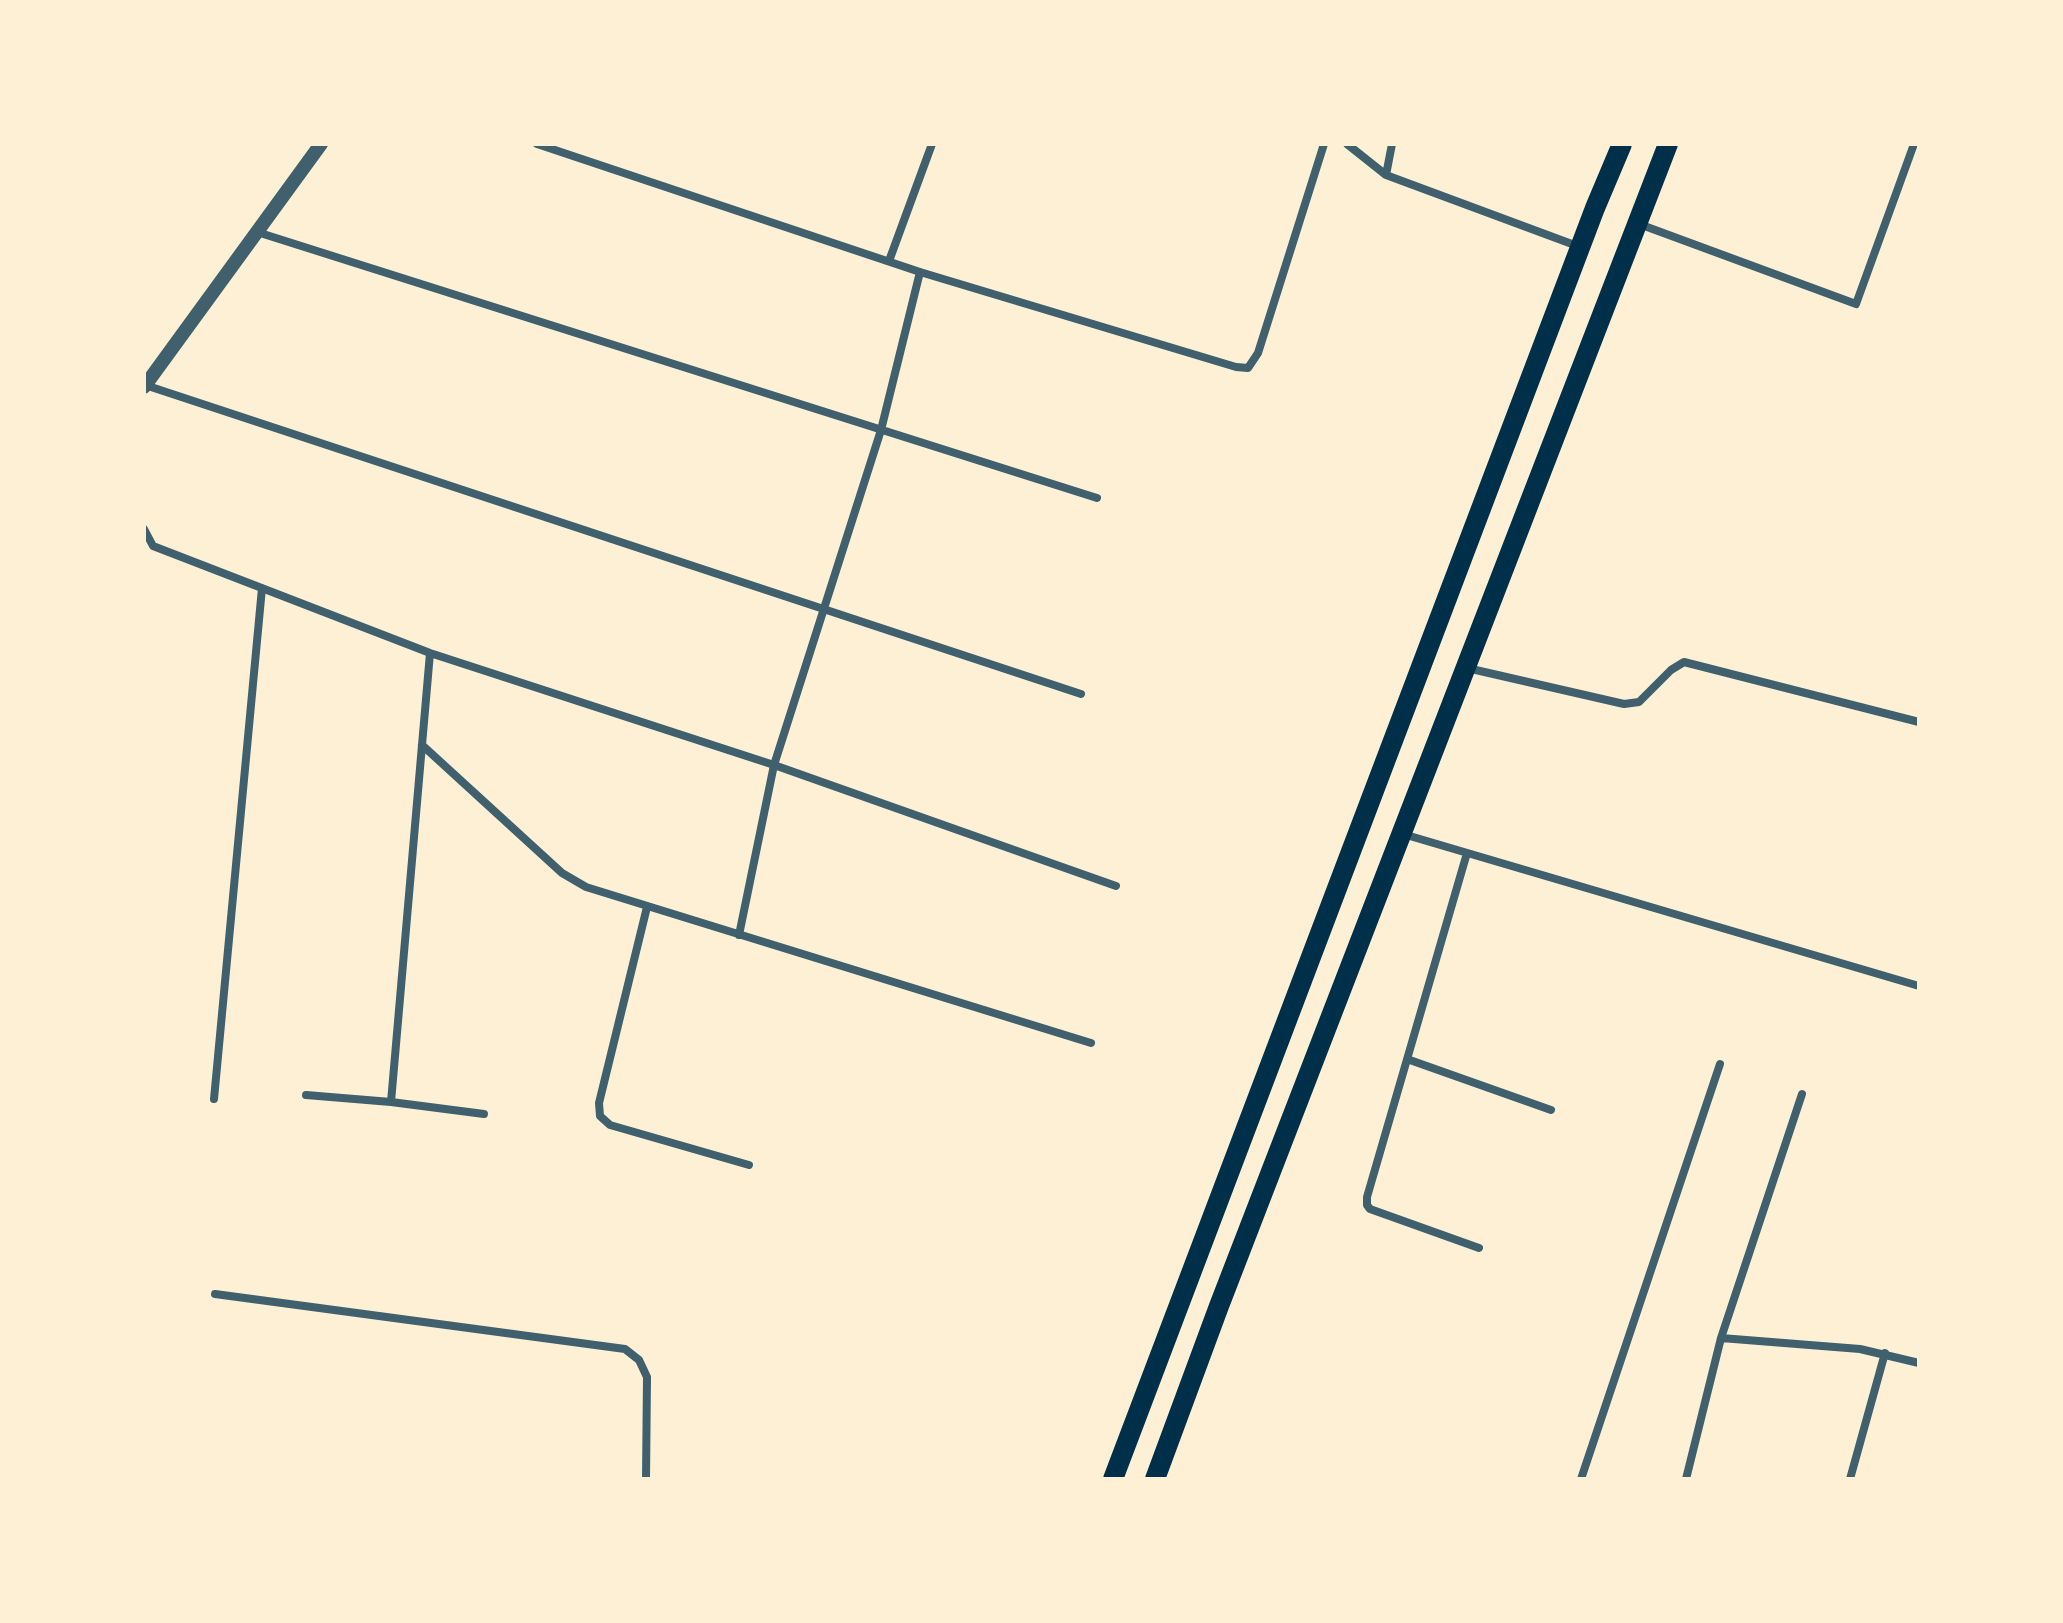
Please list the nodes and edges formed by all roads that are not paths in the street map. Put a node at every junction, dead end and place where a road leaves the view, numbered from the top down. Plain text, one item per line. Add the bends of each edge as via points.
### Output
1 (537, 144) edge
2 (932, 144) edge
3 (1324, 144) edge
4 (1347, 144) edge
5 (1392, 144) edge
6 (1622, 144) edge
7 (1668, 144) edge
8 (1914, 144) edge
9 (315, 146) edge
10 (1386, 175) junction
11 (1639, 224) junction
12 (257, 232) junction
13 (1581, 247) junction
14 (889, 261) junction
15 (920, 272) junction
16 (144, 386) edge
17 (881, 430) junction
18 (1097, 498) dead end
19 (144, 529) edge
20 (262, 588) junction
21 (825, 609) junction
22 (430, 653) junction
23 (1467, 667) junction
24 (1081, 694) dead end
25 (1919, 722) edge
26 (422, 745) junction
27 (774, 765) junction
28 (1402, 834) junction
29 (1467, 853) junction
30 (1116, 886) dead end
31 (647, 907) junction
32 (739, 935) junction
33 (1919, 986) edge
34 (1091, 1043) dead end
35 (1407, 1059) junction
36 (1720, 1064) dead end
37 (1802, 1094) dead end
38 (306, 1095) dead end
39 (214, 1099) dead end
40 (391, 1102) junction
41 (1551, 1110) dead end
42 (484, 1114) dead end
43 (749, 1165) dead end
44 (1479, 1248) dead end
45 (215, 1294) dead end
46 (1721, 1338) junction
47 (1885, 1353) junction
48 (1919, 1363) edge
49 (646, 1479) edge
50 (1113, 1479) edge
51 (1155, 1479) edge
52 (1583, 1479) edge
53 (1686, 1479) edge
54 (1850, 1479) edge

1 - 14 street
2 - 14 street
3 - 15 street via 1258,353 1248,368
4 - 10 street
5 - 10 street
6 - 13 main road
7 - 11 main road
8 - 11 street via 1856,304
9 - 12 street
10 - 13 street
11 - 23 main road
12 - 16 street
12 - 17 street
13 - 50 main road
14 - 15 street
15 - 17 street
16 - 21 street
17 - 18 street
17 - 21 street
19 - 20 street via 153,546
20 - 22 street
20 - 39 street
21 - 24 street
21 - 27 street
22 - 26 street
22 - 27 street
23 - 25 street via 1624,704 1639,702 1684,662
23 - 28 main road
26 - 31 street via 562,873 586,887
26 - 40 street
27 - 30 street
27 - 32 street
28 - 29 street
28 - 51 main road
29 - 33 street
29 - 35 street
31 - 32 street
31 - 43 street via 600,1116 610,1125
32 - 34 street
35 - 41 street
35 - 44 street via 1367,1205
36 - 52 street
37 - 46 street
38 - 40 street
40 - 42 street
45 - 49 street via 625,1349 639,1360 647,1377
46 - 47 street
46 - 53 street
47 - 48 street
47 - 54 street

